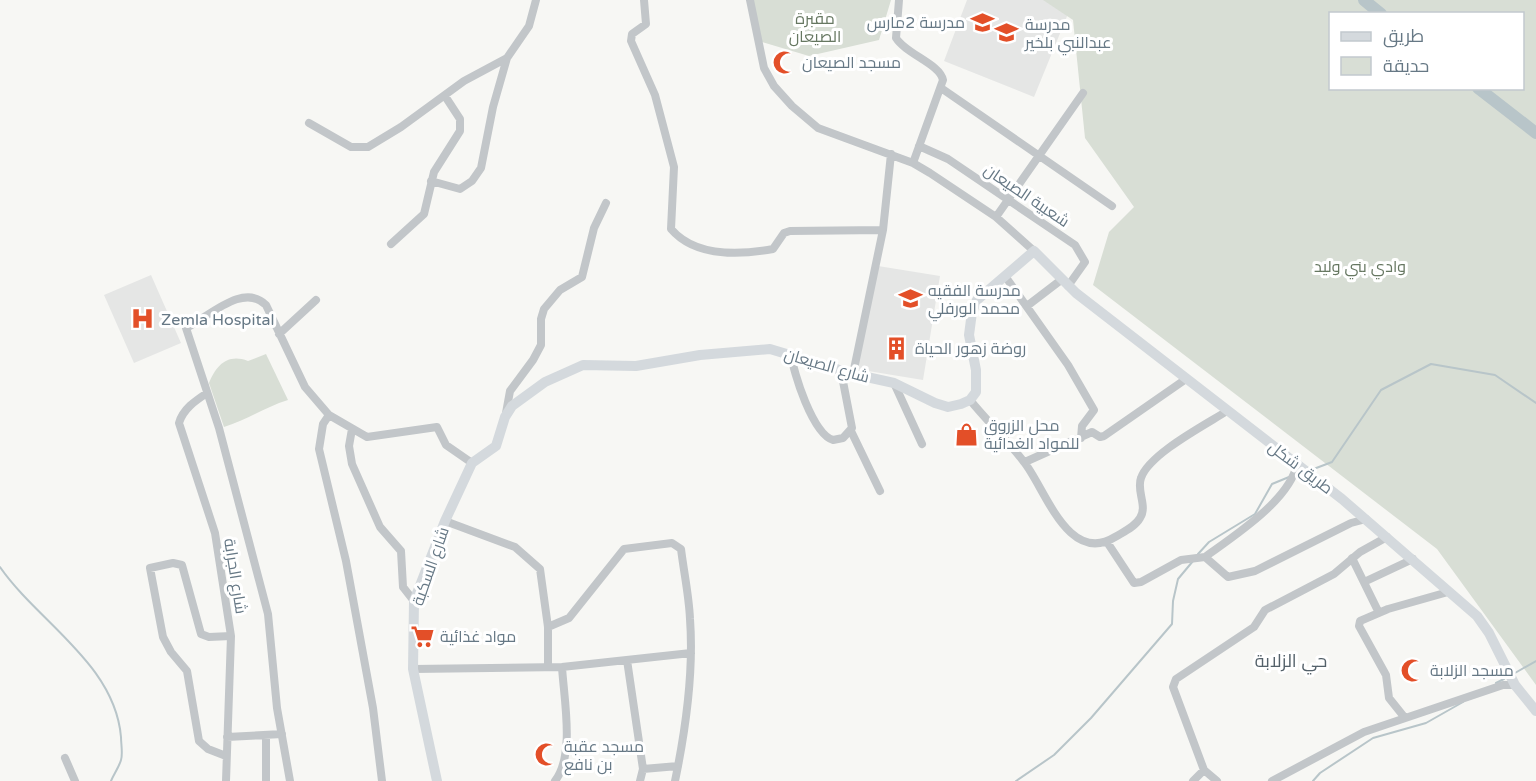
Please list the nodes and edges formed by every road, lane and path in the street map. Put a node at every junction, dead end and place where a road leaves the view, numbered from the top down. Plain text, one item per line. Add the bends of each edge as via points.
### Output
1 (536, 0) edge
2 (644, 0) edge
3 (750, 0) edge
4 (899, 0) edge
5 (507, 58) junction
6 (941, 88) junction
7 (1083, 93) dead end
8 (445, 96) junction
9 (309, 123) dead end
10 (919, 146) junction
11 (891, 154) junction
12 (1041, 155) junction
13 (913, 163) junction
14 (431, 181) junction
15 (1008, 200) junction
16 (606, 203) dead end
17 (1112, 206) dead end
18 (996, 218) junction
19 (882, 230) junction
20 (391, 244) dead end
21 (1034, 251) junction
22 (1005, 276) junction
23 (1065, 283) junction
24 (316, 300) dead end
25 (1027, 306) junction
26 (279, 334) junction
27 (791, 353) junction
28 (841, 371) junction
29 (853, 374) junction
30 (1186, 379) junction
31 (894, 383) junction
32 (207, 393) junction
33 (970, 400) junction
34 (1227, 411) junction
35 (329, 416) junction
36 (505, 417) junction
37 (352, 429) junction
38 (851, 431) junction
39 (1081, 438) junction
40 (922, 444) dead end
41 (1025, 462) junction
42 (472, 463) junction
43 (1297, 464) junction
44 (880, 491) dead end
45 (1366, 519) junction
46 (445, 521) junction
47 (1387, 537) junction
48 (1107, 542) junction
49 (1205, 557) junction
50 (1352, 558) junction
51 (1413, 559) junction
52 (1364, 582) junction
53 (1448, 592) junction
54 (414, 601) junction
55 (1379, 613) junction
56 (548, 627) junction
57 (231, 636) junction
58 (692, 653) junction
59 (627, 660) junction
60 (548, 667) junction
61 (562, 667) junction
62 (413, 669) junction
63 (1515, 685) junction
64 (1536, 711) edge
65 (1405, 718) junction
66 (282, 734) junction
67 (266, 736) junction
68 (227, 737) junction
69 (226, 756) junction
70 (65, 758) dead end
71 (678, 766) junction
72 (643, 769) junction
73 (1204, 770) junction
74 (75, 781) edge
75 (226, 781) edge
76 (266, 781) edge
77 (290, 781) edge
78 (382, 781) edge
79 (437, 781) edge
80 (555, 781) edge
81 (640, 781) edge
82 (675, 781) edge
83 (1193, 781) edge
84 (1217, 781) edge
85 (1272, 781) edge

1 - 5 street via 526,31
2 - 19 street via 646,24 632,34 631,41 655,95 674,167 670,223 674,232 694,246 731,252 773,249 790,231
3 - 11 street via 764,68 780,92 818,128
4 - 6 street via 896,38 940,72
5 - 8 street
5 - 14 street via 481,168 460,189
6 - 10 street
6 - 12 street
7 - 12 street
8 - 9 street via 368,147 351,147
8 - 14 street via 458,115 460,131
10 - 13 street
10 - 15 street, شعبية الصيعان via 948,159
11 - 13 street
11 - 19 street
12 - 15 street
12 - 17 street
13 - 18 street
14 - 20 street via 424,214
15 - 18 street
15 - 23 street, شعبية الصيعان via 1081,252 1084,265
16 - 36 street via 594,228 582,277 560,290 544,309 541,345 510,391
18 - 21 street
19 - 29 street
21 - 22 main road
21 - 23 main road, طريق شكل
22 - 25 street
22 - 33 main road via 977,300 972,312 969,335 977,382
23 - 25 street
23 - 30 main road, طريق شكل
24 - 26 street
25 - 39 street via 1094,410 1082,426
26 - 32 street via 266,305 253,296 233,301 186,328
26 - 35 street via 305,387
27 - 28 main road, شارع الصيعان
27 - 36 main road, شارع الصيعان via 770,349 636,366 583,365 545,382 512,406
27 - 38 street via 796,382 823,435 838,440
28 - 29 main road, شارع الصيعان
28 - 38 street
29 - 31 main road, شارع الصيعان
30 - 34 main road, طريق شكل
30 - 39 street via 1104,436 1092,432
31 - 33 main road, شارع الصيعان via 948,407
31 - 40 street
32 - 57 street, شارع الجرابة via 189,407 179,423 215,533
32 - 66 street via 268,614
33 - 41 street
34 - 43 main road, طريق شكل
34 - 48 street via 1151,463 1141,477 1140,520
35 - 37 street
35 - 78 street via 322,424 319,449 346,561
36 - 42 main road, شارع الصيعان via 496,446
37 - 42 street via 375,437 437,427 446,445
37 - 54 street via 352,464 380,527 401,551 404,586
38 - 44 street
39 - 41 street
41 - 48 street via 1062,526 1088,542
42 - 46 main road, شارع السكبة
43 - 45 main road, طريق شكل
43 - 49 street via 1278,496
45 - 47 main road, طريق شكل
45 - 49 street via 1254,571 1234,576 1223,575
46 - 54 main road, شارع السكبة
46 - 56 street via 515,547 534,563 543,576
47 - 50 street
47 - 51 main road, طريق شكل
48 - 49 street via 1137,583 1181,560
50 - 52 street
50 - 73 street via 1334,574 1265,610 1254,627 1176,679 1173,687
51 - 52 street
51 - 53 main road, طريق شكل
52 - 55 street
53 - 55 street
53 - 63 main road, طريق شكل via 1483,624
54 - 62 main road, شارع السكبة
55 - 65 street via 1361,619 1359,626 1386,675 1389,698
56 - 58 street via 569,618 624,549 672,543 681,549
56 - 60 street
57 - 68 street, شارع الجرابة
57 - 69 street via 201,634 182,565 150,568 163,638 187,671 198,741
58 - 59 street
58 - 71 street
59 - 61 street
59 - 72 street
60 - 61 street
60 - 62 street
61 - 80 street via 567,756
62 - 79 main road, شارع السكبة
63 - 64 main road, طريق شكل
63 - 65 street via 1503,685
65 - 85 street via 1348,739
66 - 67 street
66 - 77 street
67 - 68 street
67 - 76 street
68 - 69 street, شارع الجرابة
69 - 75 street, شارع الجرابة
70 - 74 street
71 - 72 street
71 - 82 street
72 - 81 street
73 - 83 street
73 - 84 street

